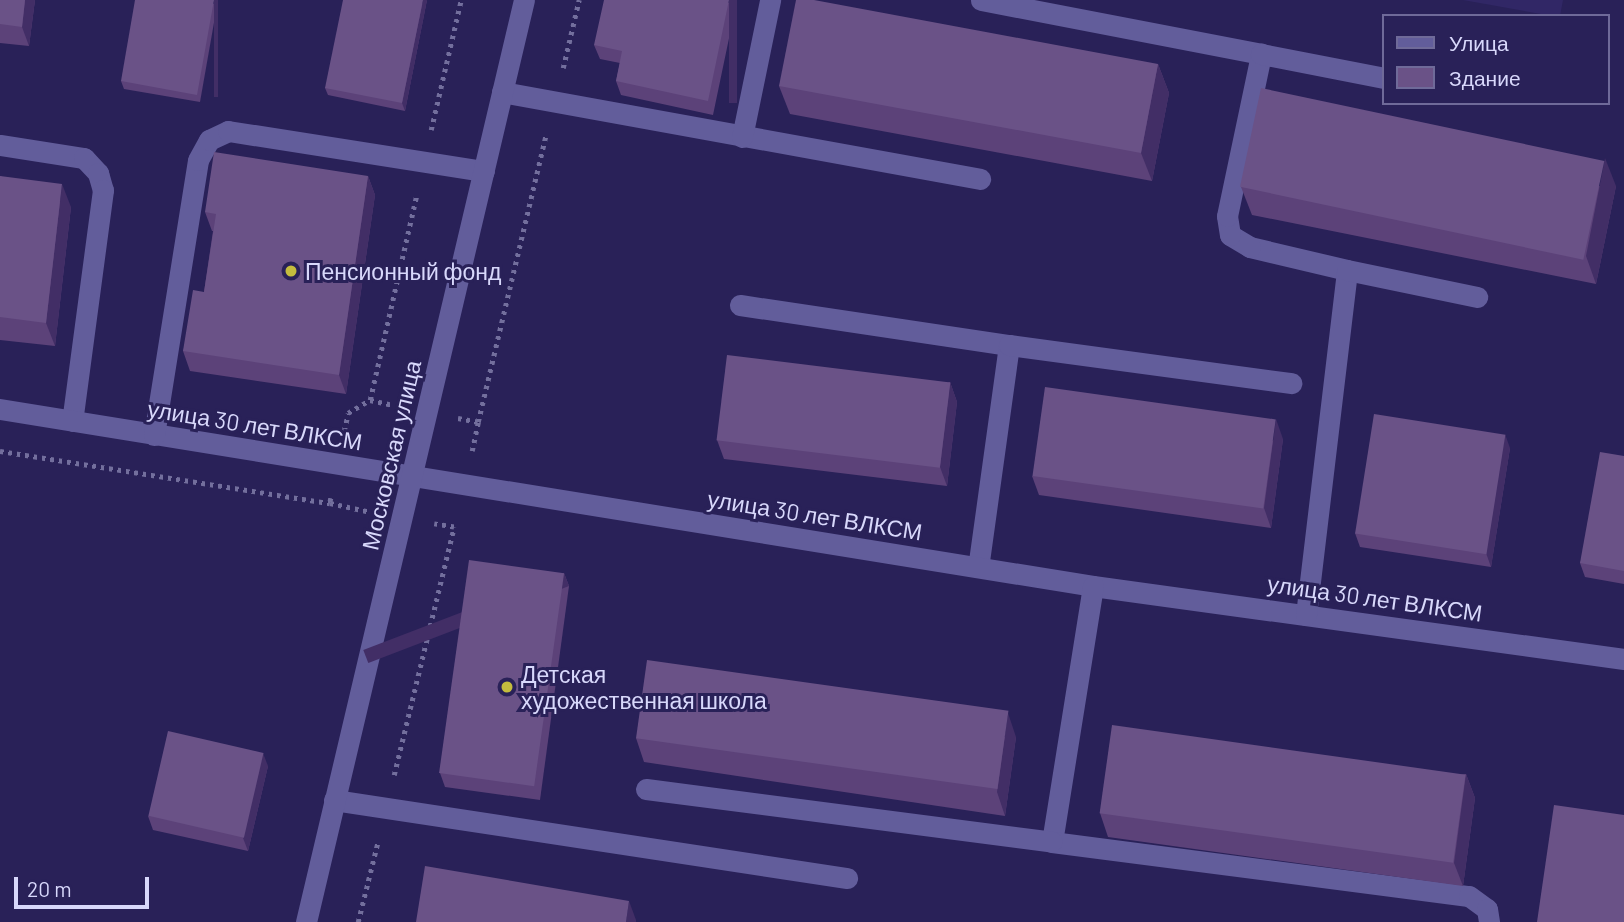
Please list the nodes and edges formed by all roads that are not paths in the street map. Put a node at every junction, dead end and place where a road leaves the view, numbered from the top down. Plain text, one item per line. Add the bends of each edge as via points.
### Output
1 (524, 0) edge
2 (770, 0) edge
3 (981, 0) edge
4 (1261, 54) junction
5 (1382, 78) edge
6 (502, 92) junction
7 (742, 137) junction
8 (0, 145) edge
9 (484, 171) junction
10 (980, 179) dead end
11 (1347, 271) junction
12 (1477, 297) dead end
13 (740, 305) dead end
14 (1009, 345) junction
15 (1291, 383) dead end
16 (0, 409) edge
17 (72, 421) junction
18 (154, 435) junction
19 (412, 478) junction
20 (978, 567) junction
21 (1093, 586) junction
22 (1306, 615) junction
23 (1624, 660) edge
24 (646, 789) dead end
25 (334, 800) junction
26 (1052, 842) junction
27 (848, 878) dead end
28 (306, 922) edge
29 (1489, 922) edge

1 - 6 street, Московская улица
2 - 7 street
3 - 4 street
4 - 5 street
4 - 11 street via 1227,216 1230,235 1250,247
6 - 7 street
6 - 9 street, Московская улица
7 - 10 street
8 - 17 street via 84,158 98,173 103,190
9 - 18 street via 228,131 209,140 198,160
9 - 19 street, Московская улица
11 - 12 street
11 - 22 street
13 - 14 street
14 - 15 street
14 - 20 street
16 - 17 street, улица 30 лет ВЛКСМ
17 - 18 street, улица 30 лет ВЛКСМ
18 - 19 street, улица 30 лет ВЛКСМ
19 - 20 street, улица 30 лет ВЛКСМ
19 - 25 street, Московская улица
20 - 21 street, улица 30 лет ВЛКСМ
21 - 22 street, улица 30 лет ВЛКСМ
21 - 26 street
22 - 23 street, улица 30 лет ВЛКСМ
24 - 26 street
25 - 27 street
25 - 28 street, Московская улица
26 - 29 street via 1469,896 1487,909

